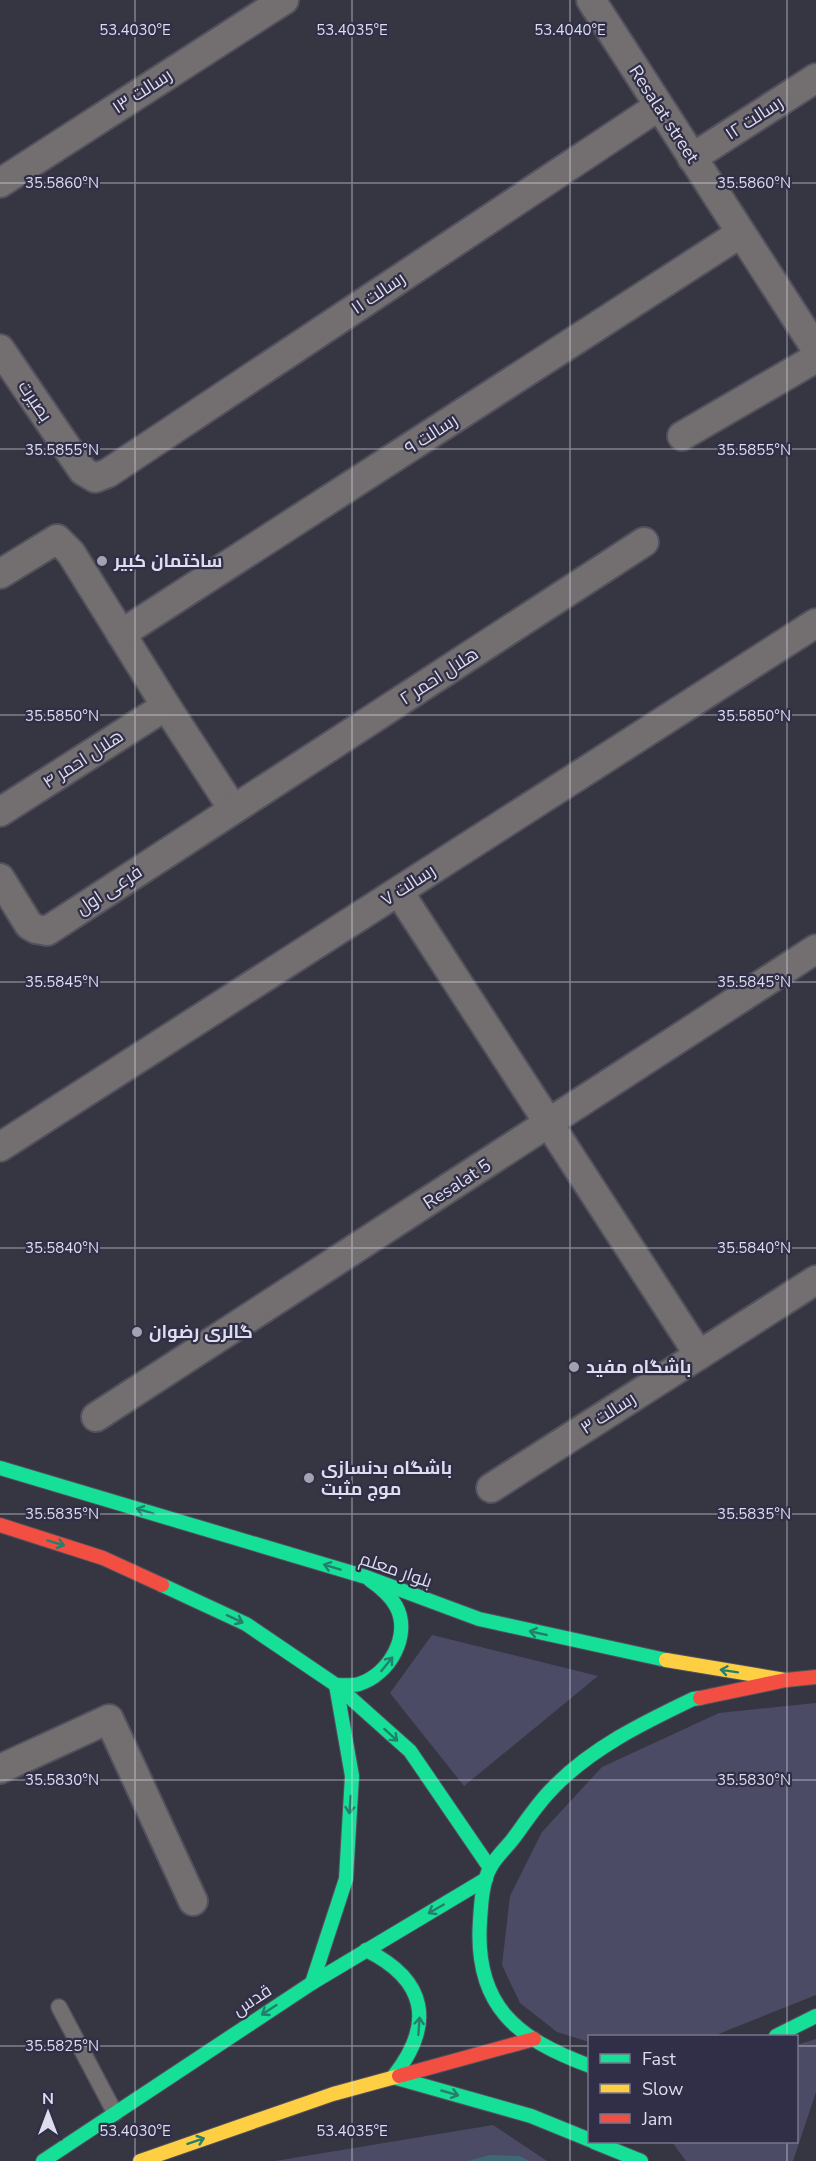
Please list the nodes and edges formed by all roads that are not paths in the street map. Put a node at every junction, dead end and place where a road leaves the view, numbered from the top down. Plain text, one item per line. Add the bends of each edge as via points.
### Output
1 (284, 0) edge
2 (591, 0) edge
3 (816, 78) edge
4 (659, 106) junction
5 (692, 158) junction
6 (0, 183) edge
7 (741, 233) junction
8 (816, 349) edge
9 (0, 350) edge
10 (816, 358) edge
11 (682, 436) dead end
12 (95, 478) joint
13 (644, 542) dead end
14 (0, 574) edge
15 (816, 623) edge
16 (121, 634) junction
17 (166, 706) junction
18 (233, 809) junction
19 (0, 812) edge
20 (0, 878) edge
21 (399, 892) junction
22 (816, 949) edge
23 (549, 1124) junction
24 (0, 1147) edge
25 (816, 1280) edge
26 (699, 1355) junction
27 (96, 1418) dead end
28 (0, 1468) edge
29 (491, 1488) dead end
30 (0, 1526) edge
31 (366, 1577) junction
32 (816, 1677) edge
33 (786, 1680) junction
34 (336, 1685) junction
35 (0, 1769) edge
36 (488, 1874) junction
37 (193, 1901) dead end
38 (366, 1950) junction
39 (312, 1983) junction
40 (60, 2007) dead end
41 (816, 2016) edge
42 (780, 2035) edge
43 (534, 2039) junction
44 (588, 2066) edge
45 (393, 2077) junction
46 (115, 2113) junction
47 (588, 2139) edge
48 (597, 2143) edge
49 (633, 2143) edge
50 (43, 2161) edge
51 (140, 2161) edge
52 (642, 2161) edge

1 - 6 street, رسالت ۱۳
2 - 4 street, Resalat street
3 - 5 street, رسالت ۱۲
4 - 5 street, Resalat street
4 - 12 street, رسالت ۱۱
5 - 7 street, Resalat street
7 - 8 street, Resalat street
7 - 16 street, رسالت ۹
9 - 12 street, بصیرت via 83,471
10 - 11 street
13 - 18 street, هلال احمر ۲
14 - 16 street via 57,539 71,552
15 - 21 street, رسالت ۷
16 - 17 street
17 - 18 street
17 - 19 street, هلال احمر ۴
18 - 20 street, فرعی اول via 47,931 29,925
21 - 23 street
21 - 24 street, رسالت ۷
22 - 23 street, Resalat 5
23 - 26 street
23 - 27 street, Resalat 5
25 - 26 street, رسالت ۳
26 - 29 street, رسالت ۳
31 -> 28 main road, بلوار معلم
30 -> 34 main road via 103,1558 246,1624
33 -> 31 main road, بلوار معلم via 690,1665 479,1619
34 -> 31 main road via 359,1684 380,1673 395,1655 401,1633 398,1610 386,1590
32 - 33 main road
33 - 36 main road via 693,1699 597,1751 552,1790
34 -> 36 main road via 410,1751
34 -> 39 main road via 352,1776 346,1880
35 - 37 street via 109,1719
36 -> 38 main road, قدس
36 - 43 main road via 481,1915 480,1958 492,1997 516,2028
38 - 39 main road, قدس
45 -> 38 main road via 413,2051 420,2019 417,2002 408,1981 393,1964
39 -> 46 main road, قدس
40 - 46 lane
41 - 42 main road
43 - 44 main road
43 - 45 main road
45 -> 47 main road via 531,2116
51 -> 45 main road
46 - 50 main road, قدس
48 - 52 main road
49 - 52 main road

